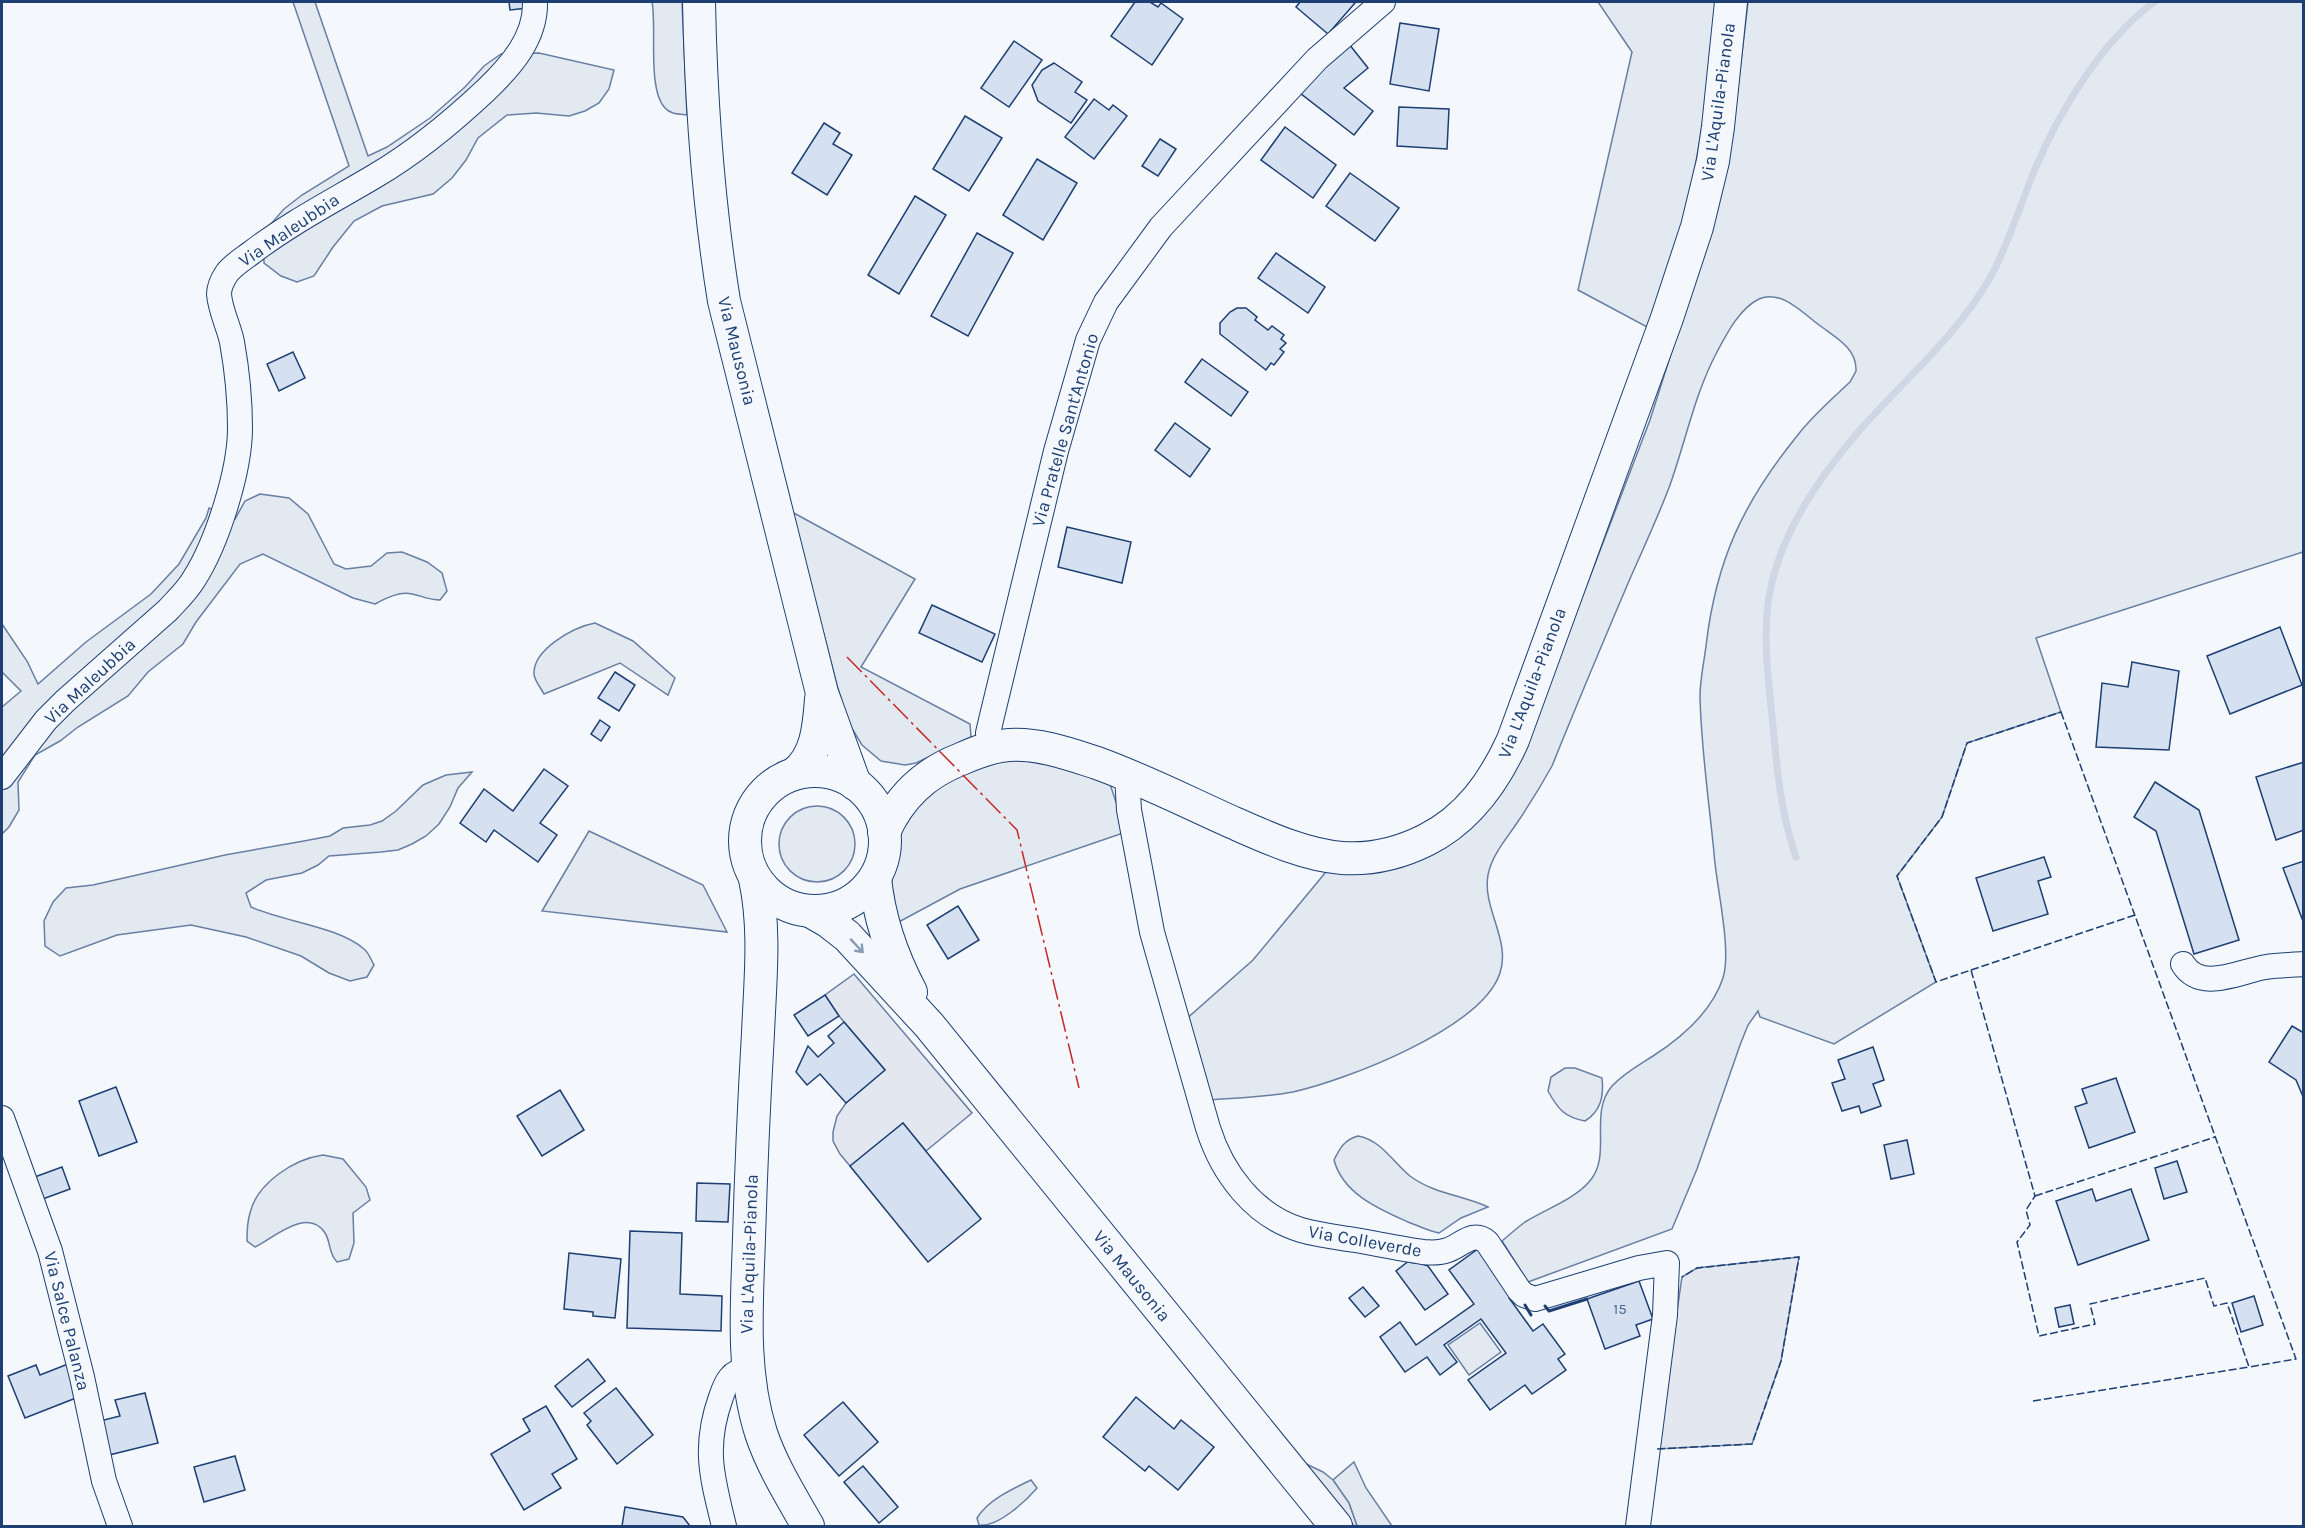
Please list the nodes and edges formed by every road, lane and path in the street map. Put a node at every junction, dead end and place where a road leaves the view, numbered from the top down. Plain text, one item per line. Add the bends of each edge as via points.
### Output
1 (535, 2) edge
2 (699, 2) edge
3 (1362, 2) edge
4 (1383, 2) edge
5 (1731, 2) edge
6 (1334, 43) junction
7 (822, 693) junction
8 (989, 748) junction
9 (936, 770) junction
10 (794, 774) junction
11 (1127, 775) junction
12 (2, 777) edge
13 (856, 785) junction
14 (884, 832) junction
15 (875, 878) junction
16 (755, 879) junction
17 (809, 911) junction
18 (2183, 964) dead end
19 (2304, 964) edge
20 (761, 968) junction
21 (928, 1025) junction
22 (2, 1118) edge
23 (748, 1369) junction
24 (120, 1527) edge
25 (724, 1527) edge
26 (808, 1527) edge
27 (1336, 1527) edge
28 (1638, 1527) edge

1 - 12 street, Via Maleubbia via 533,25 516,57 462,112 398,162 300,219 227,273 219,295 237,376 239,448 229,492 207,555 194,580 168,610 65,700
2 - 7 main road, Via Mausonia via 708,164 724,301
3 - 6 street
4 - 6 street, Via Pratelle Sant'Antonio
5 - 11 main road, Via L'Aquila-Pianola via 1713,161 1686,261 1513,740 1484,792 1448,827 1414,846 1385,855 1342,858 1276,841
6 - 8 street, Via Pratelle Sant'Antonio via 1161,227 1120,281 1096,321 1056,451 988,733
7 - 10 main road, Via Mausonia via 812,752
7 - 13 main road, Via Mausonia
8 - 9 main road, Via L'Aquila-Pianola
8 - 11 main road, Via L'Aquila-Pianola via 1042,747
9 - 13 main road, Via L'Aquila-Pianola
9 - 14 main road, Via L'Aquila-Pianola via 906,796
10 - 13 main road via 826,772
10 - 16 main road via 766,790 749,817 745,849
11 - 28 street, Via Colleverde via 1129,810 1150,924 1208,1128 1226,1169 1258,1206 1303,1231 1423,1252 1441,1252 1480,1237 1519,1290 1533,1298 1667,1263 1665,1315
13 - 14 main road via 876,808
14 - 15 main road via 883,859
15 - 17 main road via 844,905
15 - 21 main road, Via Mausonia via 891,949
16 - 17 main road via 778,901
16 - 20 main road, Via L'Aquila-Pianola
17 - 20 main road, Via L'Aquila-Pianola via 785,928
17 -> 21 main road, Via Mausonia via 847,936
18 - 19 street via 2193,976 2211,979 2266,967
20 - 23 main road, Via L'Aquila-Pianola via 746,1314
21 - 27 main road, Via Mausonia
22 - 24 street, Via Salce Palanza via 51,1251 104,1481
23 - 25 street via 736,1372 728,1380 711,1426 710,1451
23 - 26 main road, Via L'Aquila-Pianola via 765,1443

